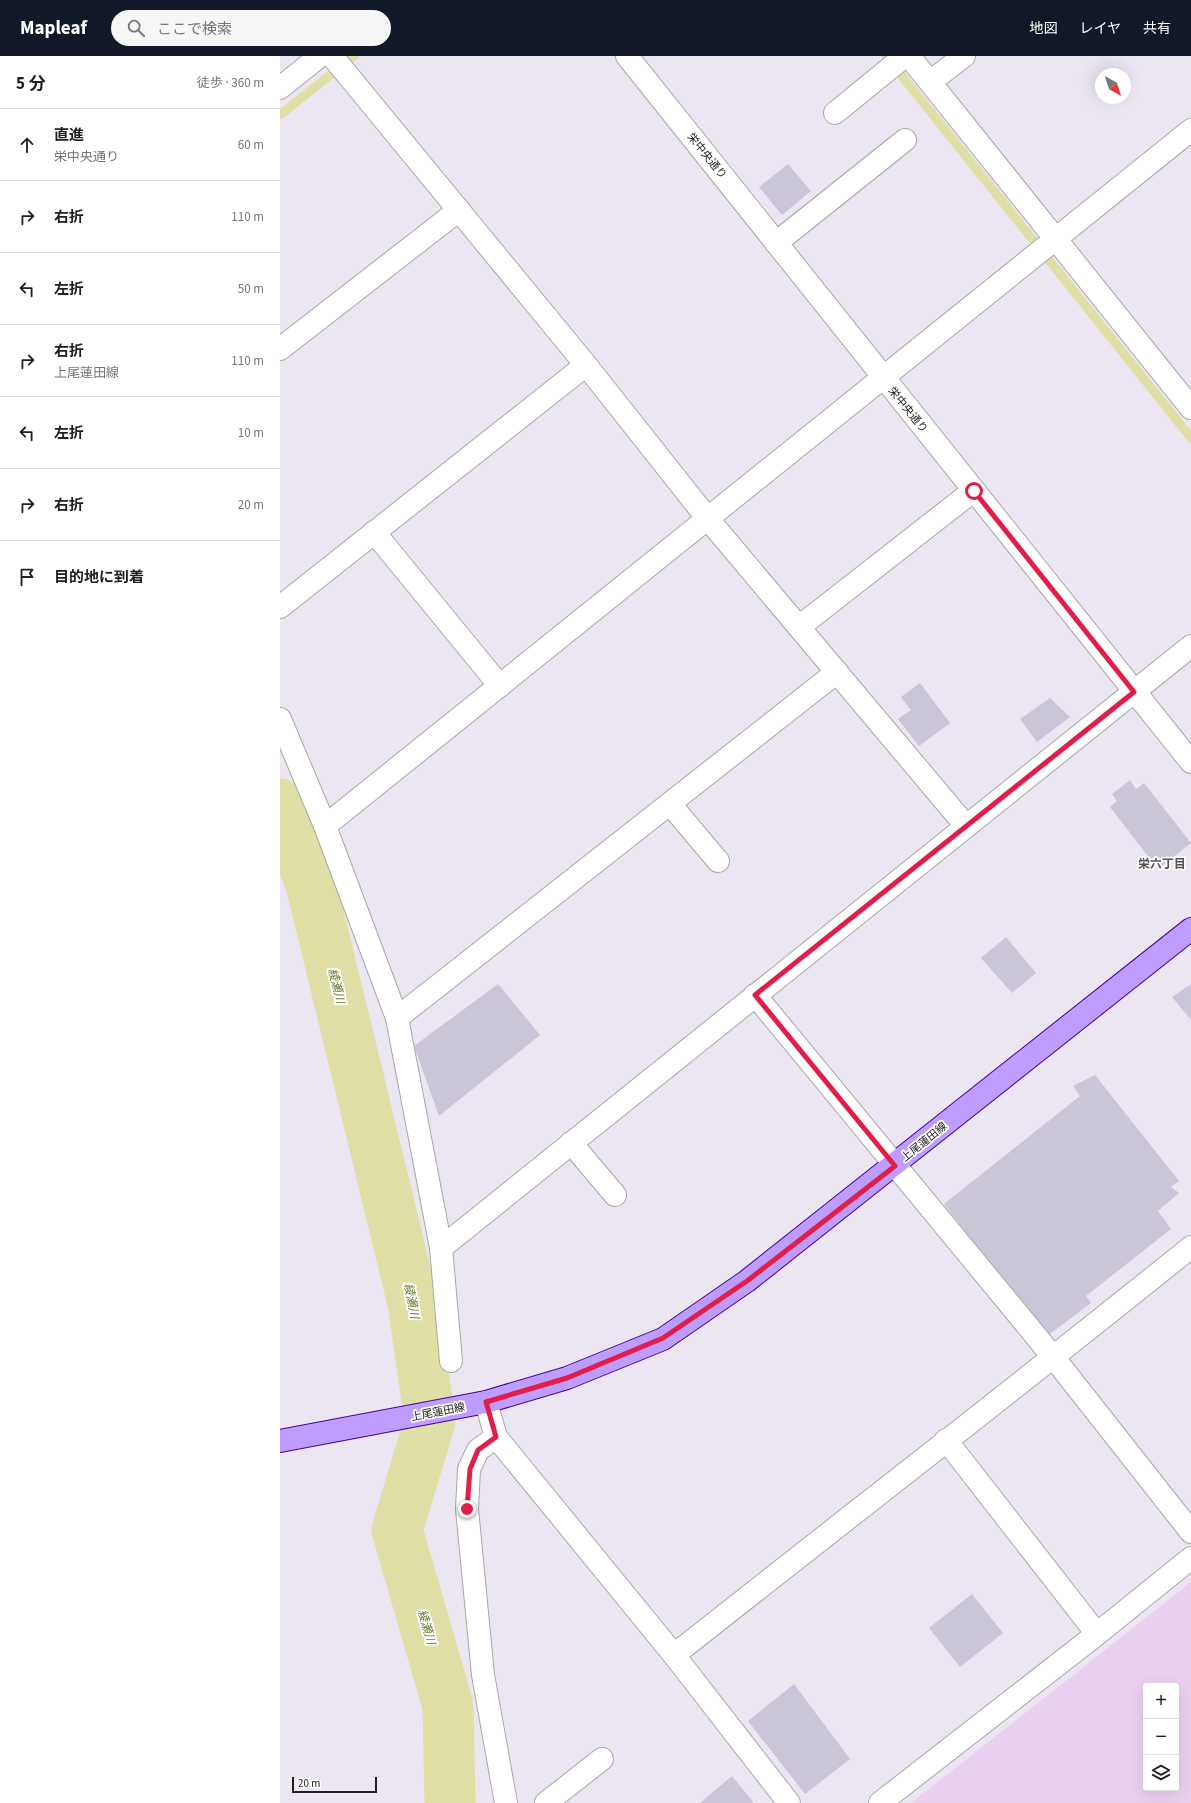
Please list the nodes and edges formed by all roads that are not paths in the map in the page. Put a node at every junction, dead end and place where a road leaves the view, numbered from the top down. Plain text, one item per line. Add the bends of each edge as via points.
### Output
1 (320, 56) edge
2 (332, 56) edge
3 (627, 56) edge
4 (905, 56) edge
5 (909, 56) edge
6 (964, 56) edge
7 (930, 82) junction
8 (280, 88) edge
9 (835, 113) dead end
10 (1191, 130) edge
11 (905, 140) dead end
12 (459, 210) junction
13 (1055, 239) junction
14 (776, 243) junction
15 (280, 349) edge
16 (586, 365) junction
17 (883, 379) junction
18 (1188, 399) edge
19 (974, 491) junction
20 (708, 519) junction
21 (374, 532) junction
22 (280, 606) edge
23 (799, 627) junction
24 (1191, 646) edge
25 (837, 672) junction
26 (500, 686) junction
27 (1134, 692) junction
28 (280, 719) edge
29 (1191, 762) edge
30 (670, 804) junction
31 (325, 826) junction
32 (966, 826) junction
33 (718, 861) dead end
34 (1191, 929) edge
35 (755, 995) junction
36 (397, 1018) junction
37 (571, 1143) junction
38 (895, 1166) junction
39 (615, 1195) dead end
40 (1191, 1247) edge
41 (441, 1248) junction
42 (1054, 1358) junction
43 (451, 1361) dead end
44 (486, 1402) junction
45 (496, 1437) junction
46 (946, 1440) junction
47 (280, 1441) edge
48 (1191, 1532) edge
49 (1191, 1558) edge
50 (1097, 1634) junction
51 (674, 1655) junction
52 (602, 1759) dead end
53 (506, 1803) edge
54 (546, 1803) edge
55 (789, 1803) edge
56 (880, 1803) edge

1 - 8 street
2 - 12 street
3 - 14 street, 栄中央通り
4 - 9 street
5 - 7 street
6 - 7 street
7 - 13 street
10 - 13 street
11 - 14 street
12 - 15 street
12 - 16 street
13 - 17 street
13 - 18 street
14 - 17 street, 栄中央通り
16 - 20 street
16 - 21 street
17 - 19 street, 栄中央通り
17 - 20 street
19 - 23 street
19 - 27 street, 栄中央通り
20 - 23 street
20 - 26 street
21 - 22 street
21 - 26 street
23 - 25 street
24 - 27 street
25 - 30 street
25 - 32 street
26 - 31 street
27 - 29 street, 栄中央通り
27 - 32 street
28 - 31 street
30 - 33 street
30 - 36 street
31 - 36 street
32 - 35 street
34 - 38 main road, 上尾蓮田線
35 - 37 street
35 - 38 street
36 - 41 street
37 - 39 street
37 - 41 street
38 - 42 street
38 - 44 main road, 上尾蓮田線 via 747,1281 663,1338 567,1378
40 - 42 street
41 - 43 street
42 - 46 street
42 - 48 street
44 - 45 street
44 - 47 main road, 上尾蓮田線
45 - 51 street
45 - 53 street via 478,1450 470,1469 467,1509 483,1675
46 - 50 street
46 - 51 street
49 - 50 street
50 - 56 street
51 - 55 street
52 - 54 street

